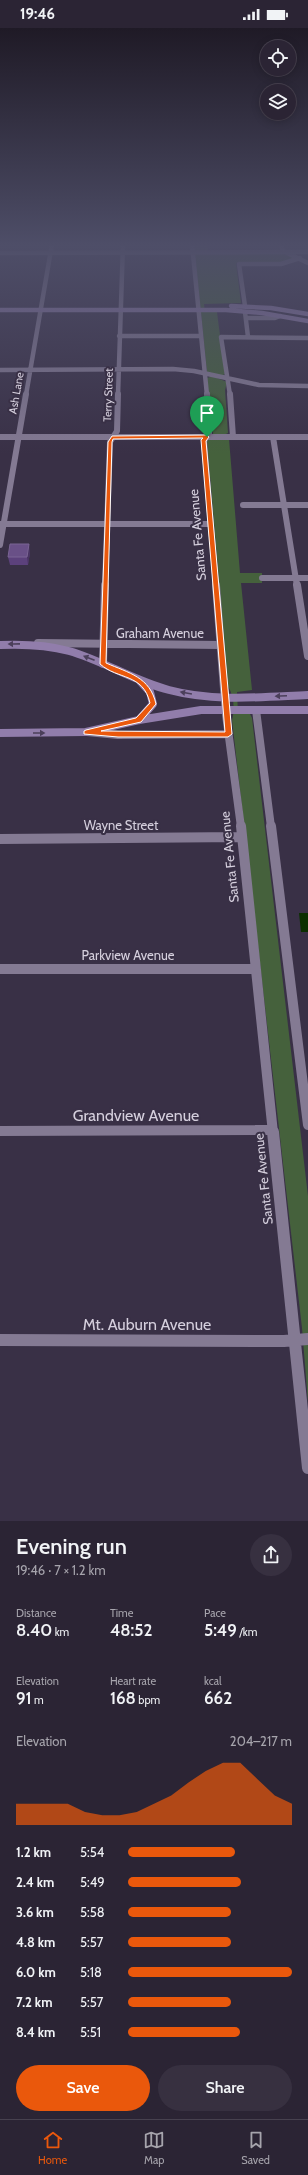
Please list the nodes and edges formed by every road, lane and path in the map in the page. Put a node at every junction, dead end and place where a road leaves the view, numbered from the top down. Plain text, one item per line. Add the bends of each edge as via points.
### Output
1 (40, 314) edge
2 (120, 314) edge
3 (198, 314) edge
4 (246, 314) edge
5 (266, 314) edge
6 (266, 314) edge
7 (280, 316) junction
8 (246, 318) junction
9 (308, 320) edge
10 (119, 336) junction
11 (200, 336) junction
12 (248, 337) junction
13 (308, 338) edge
14 (30, 369) junction
15 (0, 370) edge
16 (118, 370) junction
17 (204, 374) junction
18 (228, 379) junction
19 (308, 386) edge
20 (0, 437) edge
21 (18, 437) junction
22 (207, 437) junction
23 (233, 437) junction
24 (273, 437) junction
25 (308, 437) edge
26 (112, 438) junction
27 (243, 505) dead end
28 (283, 505) junction
29 (308, 505) edge
30 (2, 524) edge
31 (107, 524) junction
32 (210, 524) junction
33 (0, 545) edge
34 (262, 578) dead end
35 (296, 578) junction
36 (308, 578) edge
37 (104, 642) junction
38 (0, 644) edge
39 (29, 644) junction
40 (220, 644) junction
41 (308, 656) edge
42 (103, 664) junction
43 (137, 679) junction
44 (308, 696) edge
45 (224, 698) junction
46 (226, 710) junction
47 (256, 710) junction
48 (308, 710) edge
49 (138, 720) junction
50 (86, 732) junction
51 (0, 733) edge
52 (228, 734) junction
53 (242, 837) junction
54 (0, 839) edge
55 (0, 968) edge
56 (255, 969) junction
57 (308, 1125) edge
58 (271, 1130) junction
59 (0, 1131) edge
60 (308, 1339) edge
61 (0, 1340) edge
62 (294, 1340) junction
63 (308, 1468) edge

1 - 14 street, Ash Lane
2 - 10 street, Terry Street
3 - 11 street, Santa Fe Avenue
4 - 8 street
5 - 7 main road
6 - 9 main road
7 - 8 street
7 - 9 main road
8 - 12 street
10 - 11 street
10 - 16 street, Terry Street
11 - 17 street, Santa Fe Avenue
12 - 13 street
12 - 18 street via 221,337
14 - 15 street
14 - 16 street
14 - 21 street, Ash Lane
16 - 17 street via 173,369
16 - 26 street, Terry Street via 116,431
17 - 18 street
17 - 22 street, Santa Fe Avenue via 209,433
18 - 19 street via 258,385
18 - 23 street
20 - 21 street
21 - 26 street
21 - 30 street, Ash Lane
22 - 23 street
22 - 26 street
22 - 32 street, Santa Fe Avenue via 204,440
23 - 24 street
24 - 25 street
24 - 28 street
26 - 31 street, Terry Street
27 - 28 street
28 - 29 street
28 - 35 street
30 - 31 street
30 - 33 street, Ash Lane
31 - 32 street
31 - 37 street, Terry Street
32 - 40 street, Santa Fe Avenue
34 - 35 street
35 - 36 street
35 - 41 street
37 - 39 street, Graham Avenue
37 - 40 street, Graham Avenue via 110,645
37 - 42 street, Terry Street
39 -> 38 main road, Graham Avenue
42 -> 39 main road, Graham Avenue via 68,651
40 - 45 street, Santa Fe Avenue
42 - 43 main road, Graham Avenue
45 -> 43 main road, Graham Avenue via 183,693
43 - 49 main road via 150,692 153,704
44 -> 45 main road, Graham Avenue
45 - 46 street, Santa Fe Avenue
46 - 47 main road
46 - 49 main road via 201,710
46 - 52 street, Santa Fe Avenue
47 - 48 main road
47 - 57 street
49 - 50 main road
51 -> 50 main road
50 - 52 street via 118,735
52 - 53 street, Santa Fe Avenue
53 - 54 street, Wayne Street
53 - 56 street, Santa Fe Avenue
55 - 56 street, Parkview Avenue
56 - 58 street, Santa Fe Avenue
58 - 59 street, Grandview Avenue
58 - 62 street, Santa Fe Avenue
60 - 62 street, Mt. Auburn Avenue
61 - 62 street, Mt. Auburn Avenue
62 - 63 street, Santa Fe Avenue

